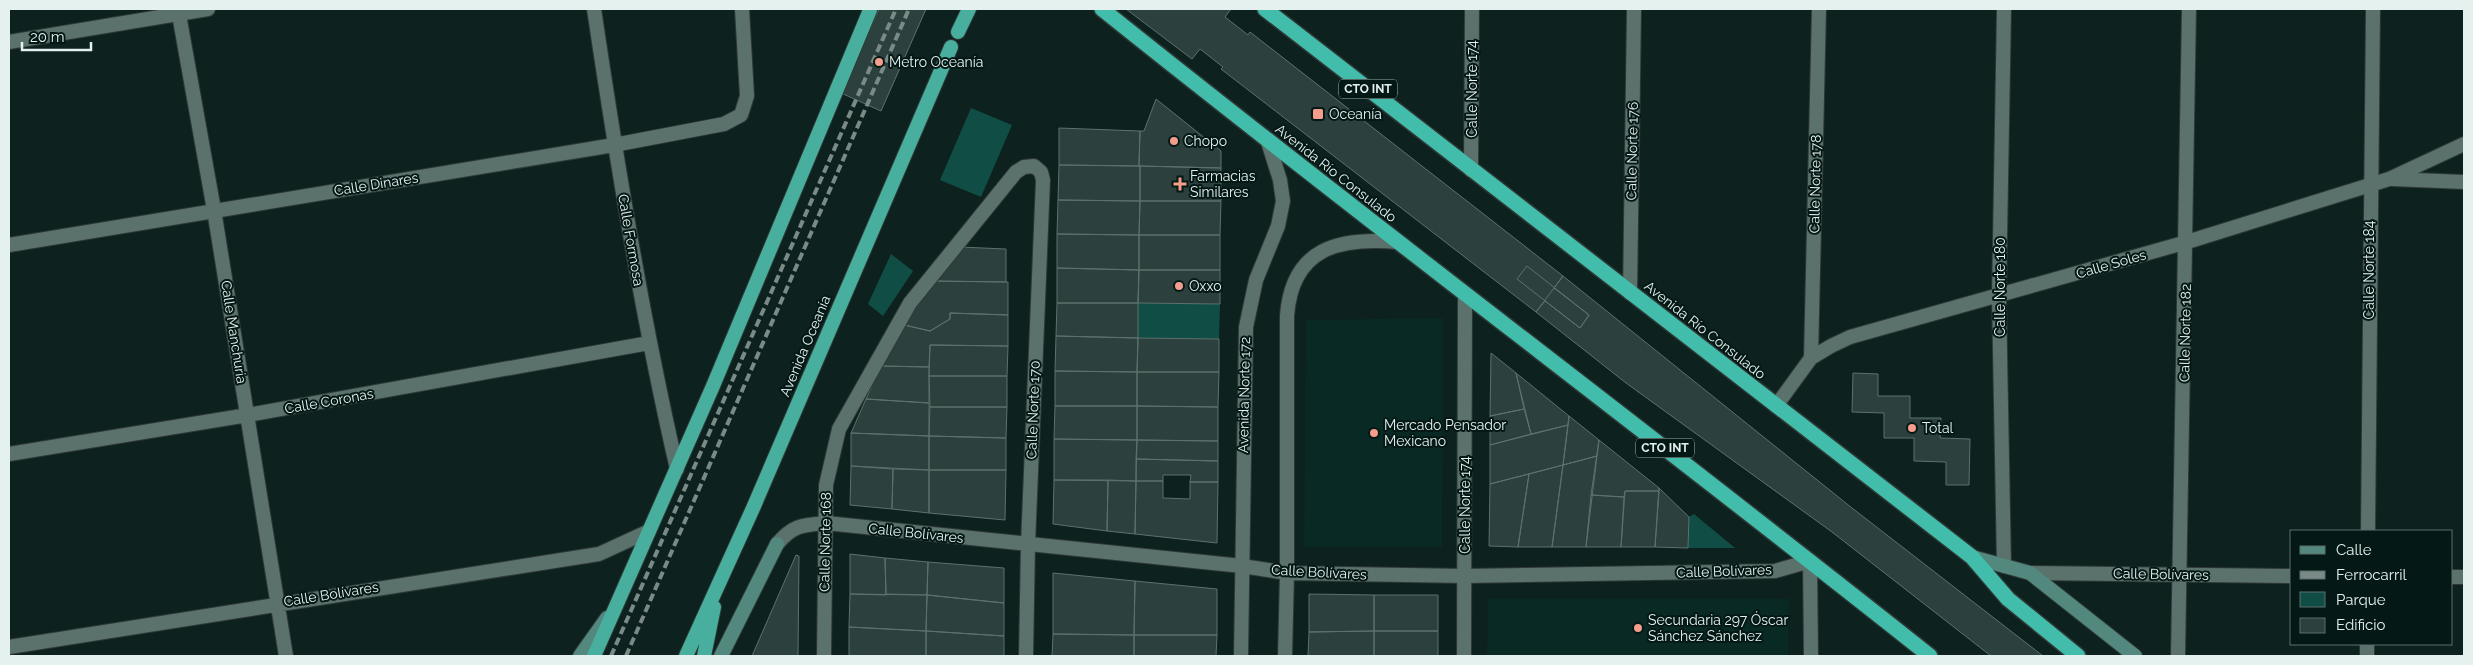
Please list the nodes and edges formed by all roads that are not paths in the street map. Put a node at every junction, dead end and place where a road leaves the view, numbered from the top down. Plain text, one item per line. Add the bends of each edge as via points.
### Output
1 (208, 9) edge
2 (594, 9) edge
3 (742, 9) edge
4 (969, 9) edge
5 (1102, 9) edge
6 (1265, 9) edge
7 (1472, 9) edge
8 (1634, 9) edge
9 (1819, 9) edge
10 (2004, 9) edge
11 (2190, 9) edge
12 (2373, 9) edge
13 (870, 10) dead end
14 (178, 11) edge
15 (958, 32) dead end
16 (9, 42) edge
17 (951, 47) dead end
18 (1268, 142) junction
19 (2464, 144) edge
20 (614, 145) junction
21 (1034, 166) joint
22 (1471, 170) junction
23 (2389, 179) junction
24 (2464, 182) edge
25 (2370, 185) junction
26 (214, 210) junction
27 (1398, 242) junction
28 (2187, 242) junction
29 (9, 244) edge
30 (1630, 293) junction
31 (1465, 295) junction
32 (1999, 297) junction
33 (649, 343) junction
34 (1811, 358) junction
35 (1776, 406) junction
36 (248, 415) junction
37 (9, 454) edge
38 (677, 469) junction
39 (826, 523) junction
40 (2368, 530) edge
41 (649, 531) junction
42 (777, 544) joint
43 (1028, 544) junction
44 (1972, 557) junction
45 (1810, 561) junction
46 (1242, 566) junction
47 (2004, 566) junction
48 (1287, 573) junction
49 (2030, 573) junction
50 (2180, 574) junction
51 (1465, 576) junction
52 (2290, 576) edge
53 (720, 582) junction
54 (276, 603) junction
55 (617, 605) junction
56 (9, 647) edge
57 (286, 656) edge
58 (580, 656) edge
59 (594, 656) edge
60 (686, 656) edge
61 (704, 656) edge
62 (722, 656) edge
63 (824, 656) edge
64 (1026, 656) edge
65 (1241, 656) edge
66 (1285, 656) edge
67 (1464, 656) edge
68 (1811, 656) edge
69 (1930, 656) edge
70 (2078, 656) edge
71 (2135, 656) edge
72 (2178, 656) edge

1 - 14 street
2 - 20 street, Calle Formosa
3 - 20 street, Calle Dinares via 747,96 741,115 724,124
4 - 15 highway
5 - 18 highway, Avenida Río Consulado / CTO INT
6 - 22 highway, Avenida Río Consulado / CTO INT
7 - 22 street, Calle Norte 174
8 - 30 street, Calle Norte 176
9 - 34 street, Calle Norte 178
10 - 32 street, Calle Norte 180
11 - 28 street, Calle Norte 182
12 - 25 street, Calle Norte 184
13 - 38 highway
14 - 16 street
14 - 26 street, Calle Manchuria
17 - 53 highway, Avenida Oceanía
18 - 27 highway, Avenida Río Consulado / CTO INT
18 - 46 street, Avenida Norte 172 via 1279,173 1283,201 1278,226 1256,280 1246,327
19 - 23 street, Calle Soles
20 - 26 street, Calle Dinares
20 - 33 street, Calle Formosa
21 - 39 street, Calle Norte 168 via 1016,172 910,303 839,429 826,485
21 - 43 street, Calle Norte 170 via 1041,172 1043,180
22 - 30 highway, Avenida Río Consulado / CTO INT
23 - 24 street
23 - 25 street, Calle Soles
25 - 28 street, Calle Soles
25 - 40 street, Calle Norte 184
26 - 29 street, Calle Dinares
26 - 36 street, Calle Manchuria
27 - 31 highway, Avenida Río Consulado / CTO INT
27 - 48 street via 1351,241 1325,250 1305,266 1291,289 1287,316
28 - 32 street, Calle Soles
28 - 50 street, Calle Norte 182
30 - 35 highway, Avenida Río Consulado / CTO INT
31 - 45 highway, Avenida Río Consulado / CTO INT
31 - 51 street, Calle Norte 174
32 - 34 street, Calle Soles via 1850,337
32 - 47 street, Calle Norte 180
33 - 36 street, Calle Coronas
33 - 38 street, Calle Formosa
34 - 35 street, Calle Soles
35 - 44 highway, Avenida Río Consulado / CTO INT
36 - 37 street, Calle Coronas
36 - 54 street, Calle Manchuria
38 - 41 highway
39 - 42 street, Calle Bolívares via 801,525 787,532
39 - 43 street, Calle Bolívares
39 - 63 street, Calle Norte 168
41 - 54 street, Calle Bolívares via 599,554
41 - 55 highway
42 - 62 main road
43 - 46 street, Calle Bolívares
43 - 64 street, Calle Norte 170
44 - 47 main road, Avenida Río Consulado / CTO INT
44 - 70 highway, CTO INT via 2008,599
45 - 51 street, Calle Bolívares via 1775,571
45 - 68 street
45 - 69 highway, Avenida Río Consulado / CTO INT
46 - 48 street, Calle Bolívares
46 - 65 street, Avenida Norte 172
47 - 49 main road, Avenida Río Consulado / CTO INT
48 - 51 street, Calle Bolívares
48 - 66 street
49 - 50 street, Calle Bolívares
49 - 71 main road, Avenida Río Consulado / CTO INT
50 - 52 street, Calle Bolívares
50 - 72 street, Calle Norte 182
51 - 67 street, Calle Norte 174
53 - 60 highway, Avenida Oceanía
53 - 61 highway
54 - 56 street, Calle Bolívares
54 - 57 street, Calle Manchuria
55 - 58 main road
55 - 59 highway

